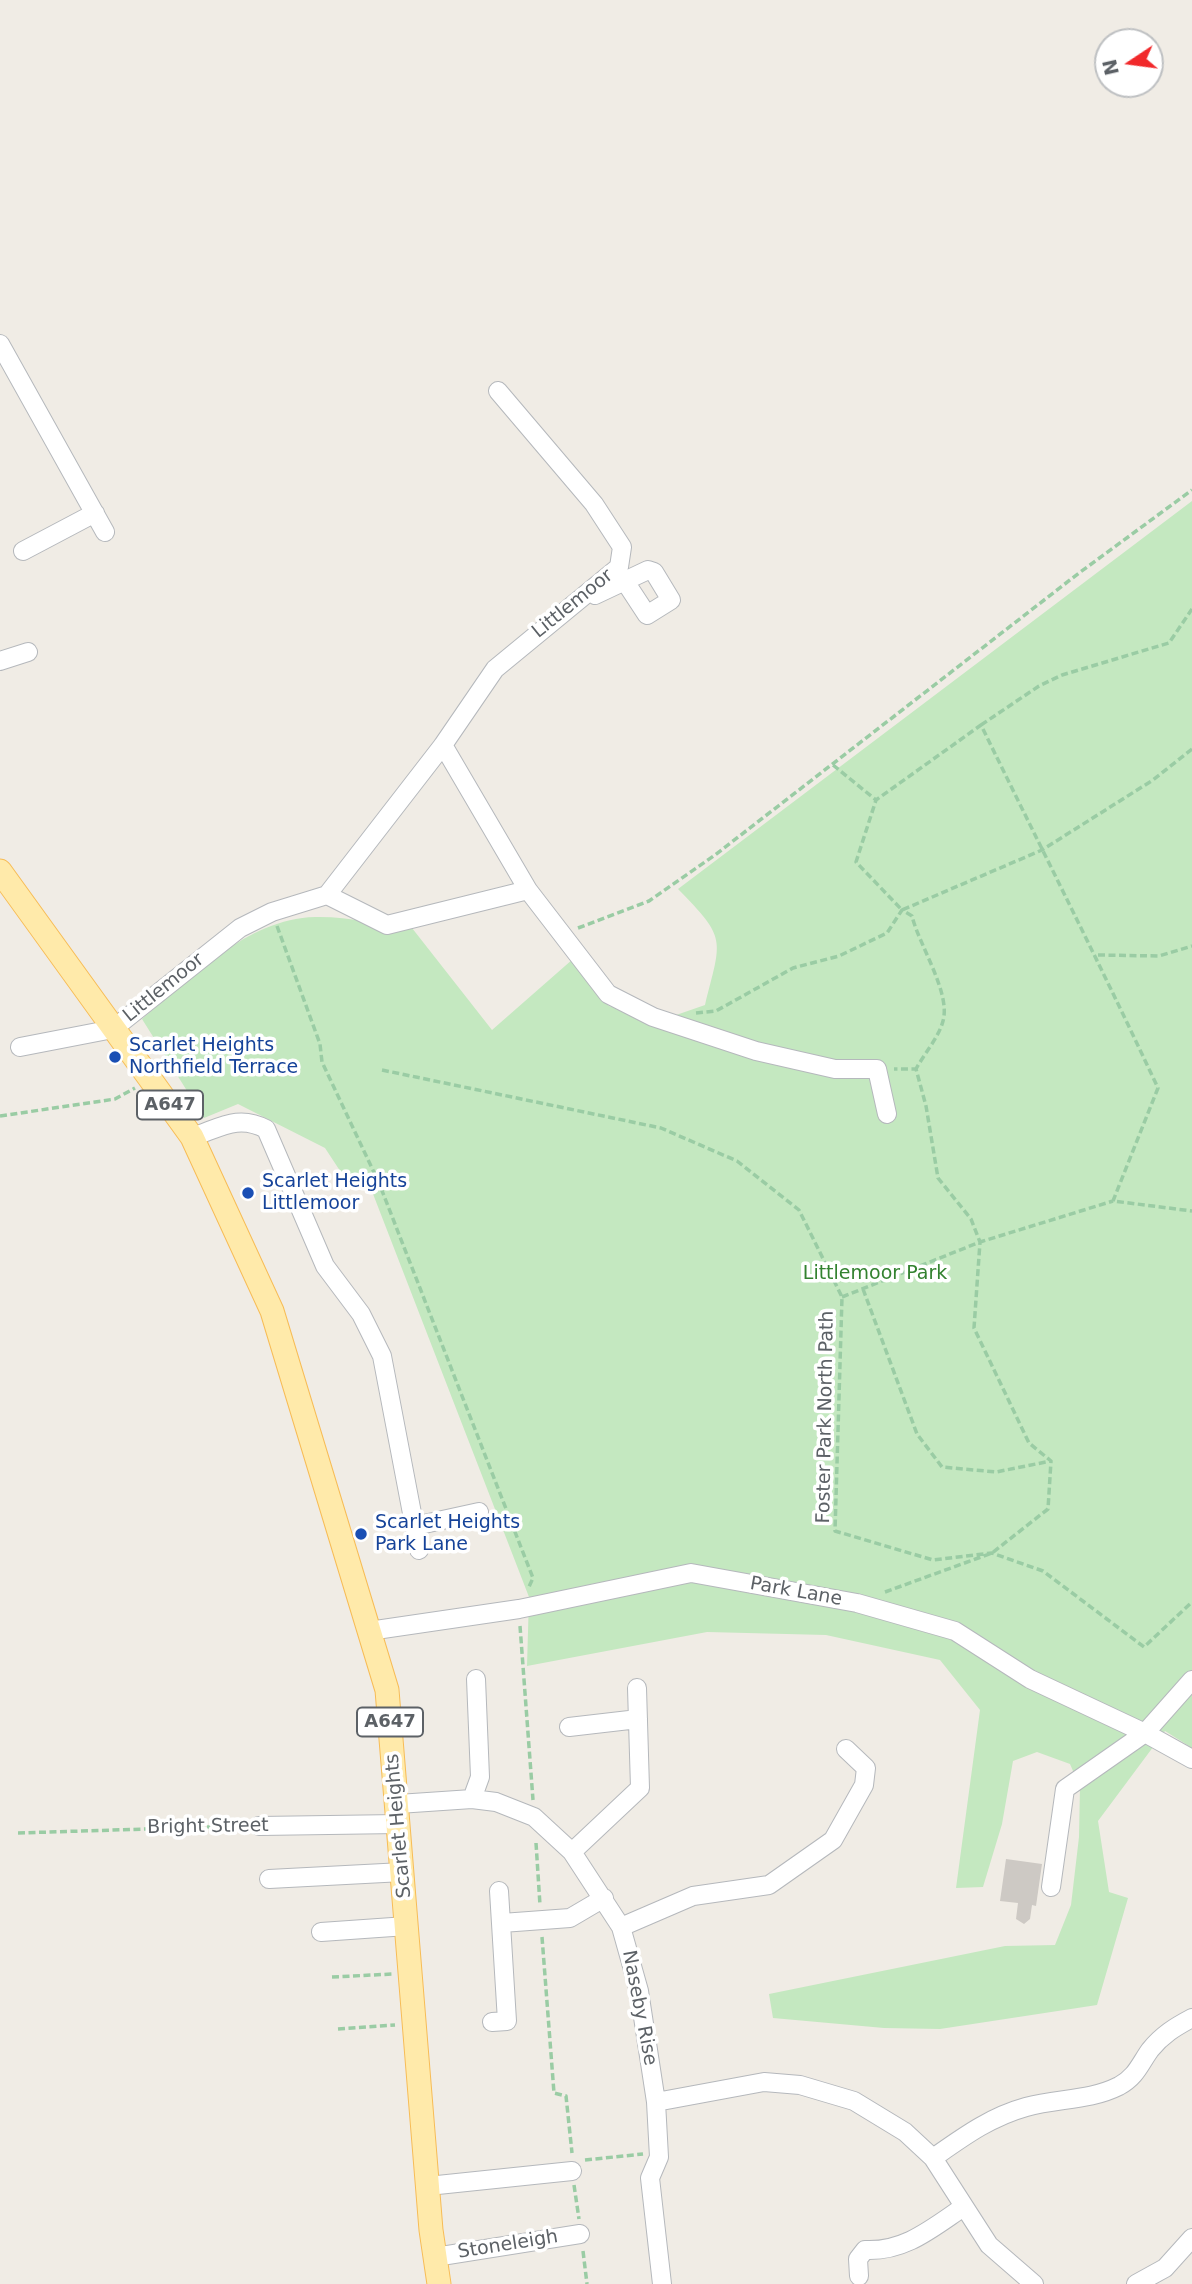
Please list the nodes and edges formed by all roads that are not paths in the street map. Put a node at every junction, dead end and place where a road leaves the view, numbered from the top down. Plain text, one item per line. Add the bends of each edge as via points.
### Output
1 (0, 344) edge
2 (498, 391) dead end
3 (95, 513) junction
4 (106, 532) dead end
5 (23, 551) dead end
6 (626, 583) dead end
7 (559, 616) junction
8 (28, 652) dead end
9 (0, 661) edge
10 (443, 745) junction
11 (1, 876) edge
12 (528, 890) junction
13 (327, 895) junction
14 (113, 1029) junction
15 (20, 1047) dead end
16 (887, 1114) dead end
17 (192, 1138) junction
18 (479, 1512) dead end
19 (415, 1527) junction
20 (419, 1550) dead end
21 (369, 1631) junction
22 (476, 1679) dead end
23 (1192, 1680) edge
24 (637, 1688) dead end
25 (638, 1719) junction
26 (569, 1727) dead end
27 (1145, 1733) junction
28 (846, 1749) dead end
29 (1192, 1759) edge
30 (472, 1799) junction
31 (399, 1814) junction
32 (259, 1826) road end
33 (572, 1852) junction
34 (403, 1872) junction
35 (269, 1878) dead end
36 (1051, 1887) dead end
37 (499, 1891) dead end
38 (604, 1898) junction
39 (502, 1923) junction
40 (407, 1926) junction
41 (621, 1927) junction
42 (321, 1932) dead end
43 (1192, 2018) edge
44 (492, 2022) dead end
45 (656, 2102) junction
46 (933, 2158) junction
47 (572, 2171) road end
48 (428, 2186) junction
49 (962, 2208) junction
50 (580, 2234) road end
51 (1192, 2238) edge
52 (435, 2257) junction
53 (859, 2276) dead end
54 (439, 2284) edge
55 (662, 2284) edge
56 (1034, 2284) edge
57 (1136, 2284) edge

1 - 3 street
2 - 7 street, Littlemoor via 594,504 622,547 619,567
3 - 4 street
3 - 5 street
6 - 7 street via 610,586
7 - 10 street, Littlemoor via 495,669
8 - 9 street
10 - 12 street
10 - 13 street, Littlemoor
11 - 14 main road, A647
12 - 13 street via 387,925
12 - 16 street via 608,994 653,1017 756,1051 835,1069 877,1069
13 - 14 street, Littlemoor via 272,912 240,928
14 - 15 street
14 - 17 main road, A647
17 - 19 street via 235,1122 250,1121 266,1129 325,1266 360,1314 382,1356
17 - 21 main road, Scarlet Heights / A647 via 272,1311
18 - 19 street
19 - 20 street
21 - 27 street, Park Lane via 519,1609 691,1573 857,1603 955,1631 1030,1679
21 - 31 main road, Scarlet Heights / A647 via 387,1690
22 - 30 street via 480,1777
23 - 27 street
24 - 25 street
25 - 26 street
25 - 33 street via 640,1788
27 - 29 street, Park Lane
27 - 36 street via 1065,1789
28 - 41 street via 866,1768 864,1785 833,1840 769,1885 693,1896
30 - 31 street, Naseby Rise
30 - 33 street, Naseby Rise via 496,1802 534,1817
31 - 32 street, Bright Street
31 - 34 main road, Scarlet Heights / A647
33 - 38 street, Naseby Rise
34 - 35 street
34 - 40 main road, Scarlet Heights / A647
37 - 39 street
38 - 39 street via 570,1918
38 - 41 street, Naseby Rise
39 - 44 street via 507,2021
40 - 42 street
40 - 48 main road, Scarlet Heights / A647
41 - 45 street, Naseby Rise via 639,1991
43 - 46 street via 1159,2039 1124,2084 1104,2094 1028,2106 997,2117
45 - 46 street via 764,2082 800,2085 854,2101 879,2114
45 - 55 street, Naseby Rise via 659,2152 650,2178
46 - 49 street
47 - 48 street
48 - 52 main road, Scarlet Heights / A647
49 - 53 street via 909,2243 865,2250 858,2259
49 - 56 street via 989,2245
50 - 52 street, Stoneleigh
51 - 57 street via 1165,2268
52 - 54 main road, Scarlet Heights / A647

